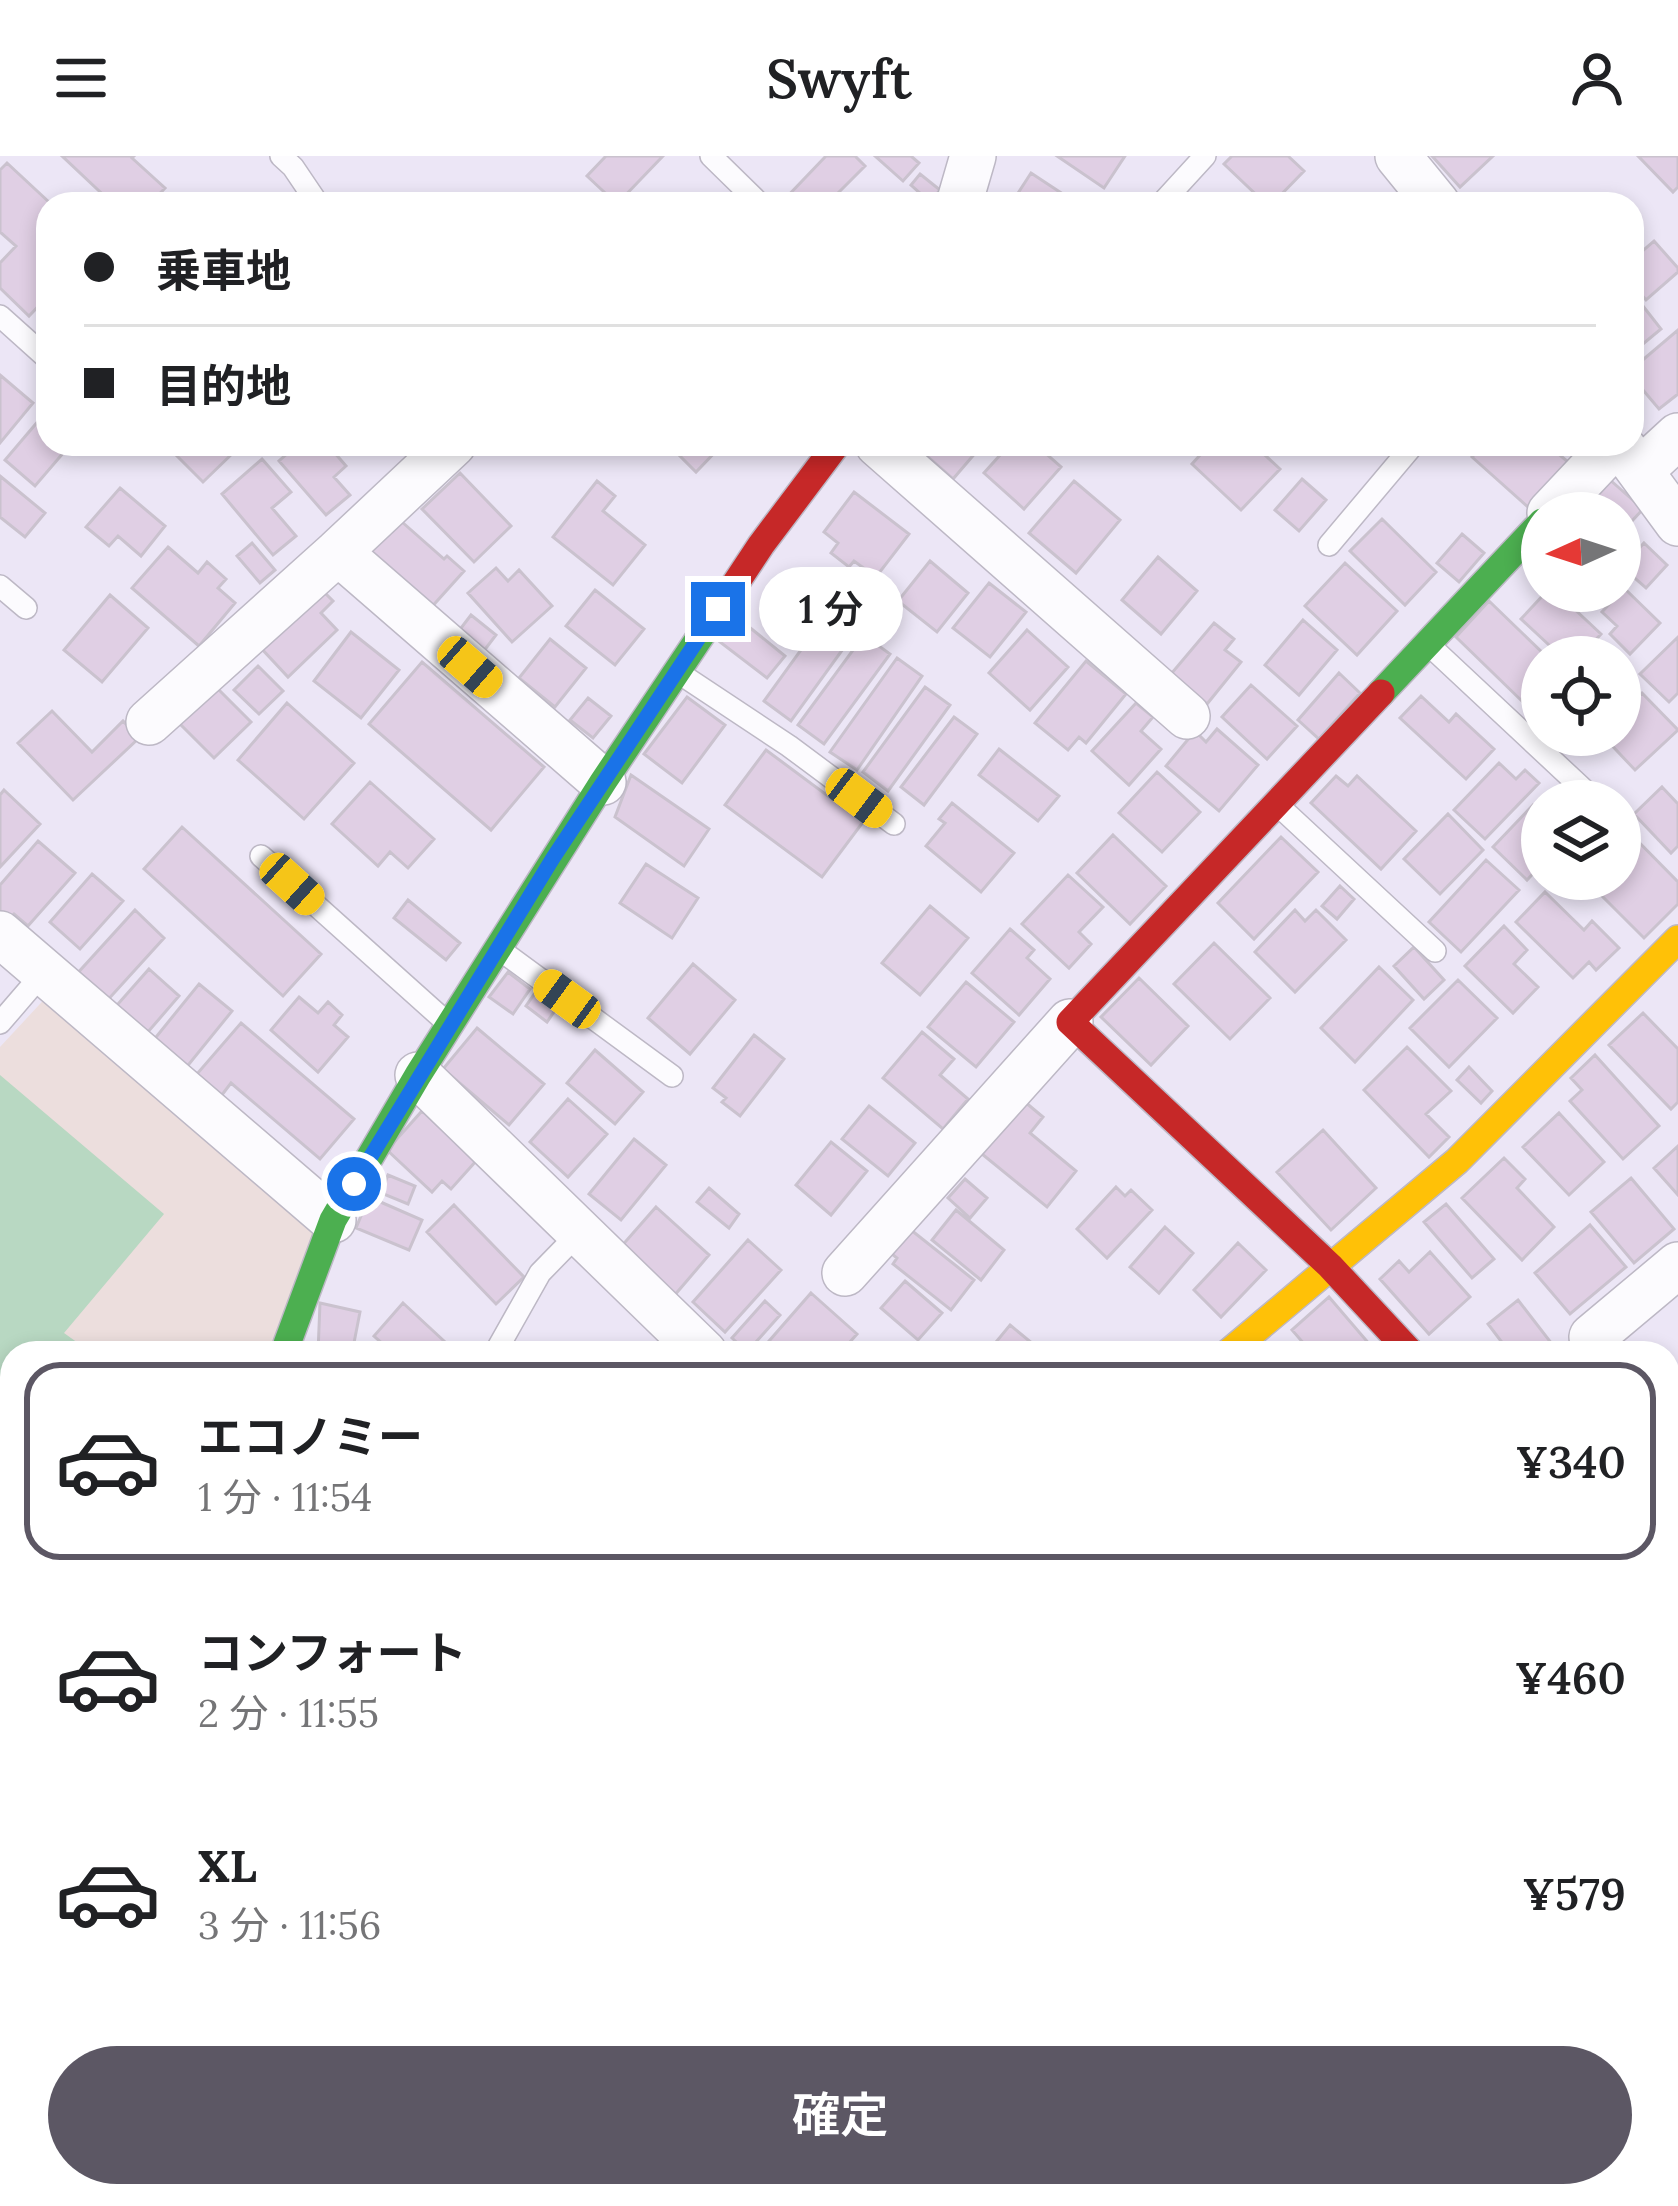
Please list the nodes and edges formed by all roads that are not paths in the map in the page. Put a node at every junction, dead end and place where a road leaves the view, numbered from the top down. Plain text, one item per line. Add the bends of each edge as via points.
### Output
1 (281, 156) edge
2 (711, 156) edge
3 (973, 156) edge
4 (1205, 156) edge
5 (1398, 156) edge
6 (310, 192) edge
7 (748, 192) edge
8 (962, 192) edge
9 (1172, 192) edge
10 (1427, 192) edge
11 (0, 316) edge
12 (36, 348) edge
13 (1678, 436) edge
14 (1644, 447) edge
15 (440, 456) edge
16 (828, 456) edge
17 (892, 456) edge
18 (1404, 456) edge
19 (1621, 456) edge
20 (1627, 456) edge
21 (1576, 492) edge
22 (1678, 523) edge
23 (1521, 544) edge
24 (1329, 545) dead end
25 (338, 552) junction
26 (0, 586) edge
27 (26, 608) dead end
28 (1427, 644) junction
29 (676, 672) junction
30 (1187, 716) dead end
31 (149, 722) dead end
32 (1573, 780) edge
33 (603, 782) junction
34 (1277, 804) junction
35 (894, 824) dead end
36 (261, 856) dead end
37 (0, 934) edge
38 (1678, 939) edge
39 (497, 947) junction
40 (1435, 951) dead end
41 (44, 973) junction
42 (1070, 1022) junction
43 (0, 1024) edge
44 (449, 1024) junction
45 (418, 1075) junction
46 (672, 1076) dead end
47 (333, 1220) junction
48 (580, 1233) junction
49 (1678, 1265) edge
50 (1330, 1266) junction
51 (845, 1274) dead end
52 (1592, 1337) dead end
53 (288, 1341) edge
54 (502, 1341) edge
55 (683, 1341) edge
56 (1242, 1341) edge
57 (1400, 1341) edge

1 - 6 lane
2 - 7 lane
3 - 8 street
4 - 9 lane
5 - 10 street
11 - 12 lane
13 - 14 street
15 - 25 street
16 - 29 street
17 - 30 street
18 - 24 lane
19 - 21 street
20 - 22 street
23 - 28 street
25 - 31 street
25 - 33 street
26 - 27 lane
28 - 32 lane
28 - 34 street
29 - 33 street
29 - 35 lane
33 - 39 street
34 - 40 lane
34 - 42 street
36 - 44 lane
37 - 41 street
38 - 50 street via 1457,1161
39 - 44 street
39 - 46 lane
41 - 43 lane
41 - 47 street
42 - 50 street
42 - 51 street
44 - 45 street
45 - 47 street
45 - 48 street
47 - 53 street
48 - 54 lane via 540,1273
48 - 55 street
49 - 52 street
50 - 56 street
50 - 57 street

